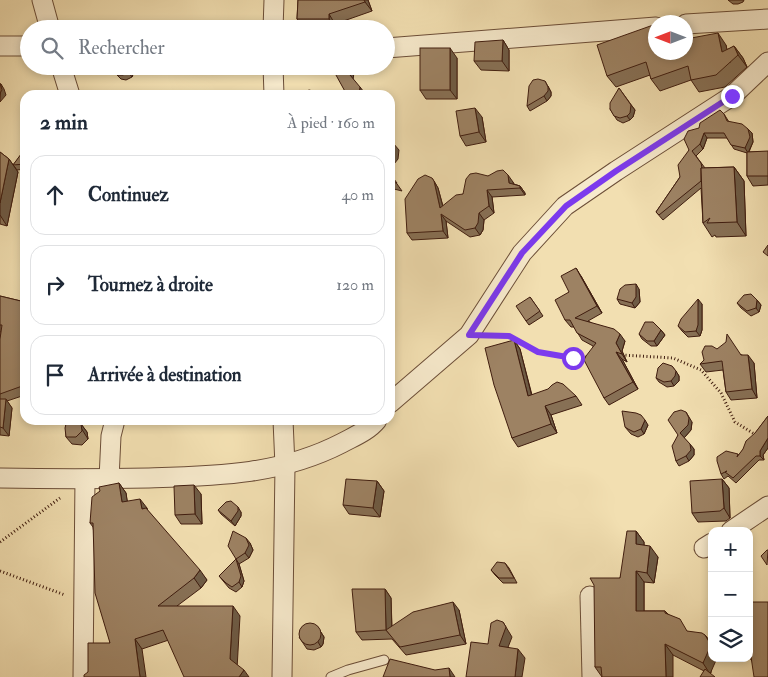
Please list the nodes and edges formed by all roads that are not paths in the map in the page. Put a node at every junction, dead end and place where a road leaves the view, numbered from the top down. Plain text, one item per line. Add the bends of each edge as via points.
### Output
1 (42, 0) edge
2 (274, 0) edge
3 (768, 19) edge
4 (48, 20) edge
5 (273, 20) edge
6 (693, 24) edge
7 (648, 28) edge
8 (0, 46) edge
9 (20, 46) edge
10 (395, 47) edge
11 (768, 62) edge
12 (64, 75) edge
13 (273, 75) edge
14 (68, 90) edge
15 (274, 90) edge
16 (395, 399) edge
17 (114, 425) edge
18 (283, 425) edge
19 (373, 425) edge
20 (285, 466) junction
21 (0, 478) edge
22 (85, 479) junction
23 (109, 479) junction
24 (768, 506) edge
25 (736, 527) edge
26 (590, 596) dead end
27 (384, 660) dead end
28 (83, 677) edge
29 (282, 677) edge
30 (331, 677) edge
31 (592, 677) edge

1 - 4 street
2 - 5 street
3 - 6 street
7 - 10 street
8 - 9 street
11 - 16 street via 732,96 566,206 522,253 469,335
12 - 14 street
13 - 15 street
17 - 23 street
18 - 20 street
19 - 20 street via 327,451
20 - 23 street via 243,473
20 - 29 street
21 - 22 street
22 - 23 street
22 - 28 street
24 - 25 street
26 - 31 street
27 - 30 lane

